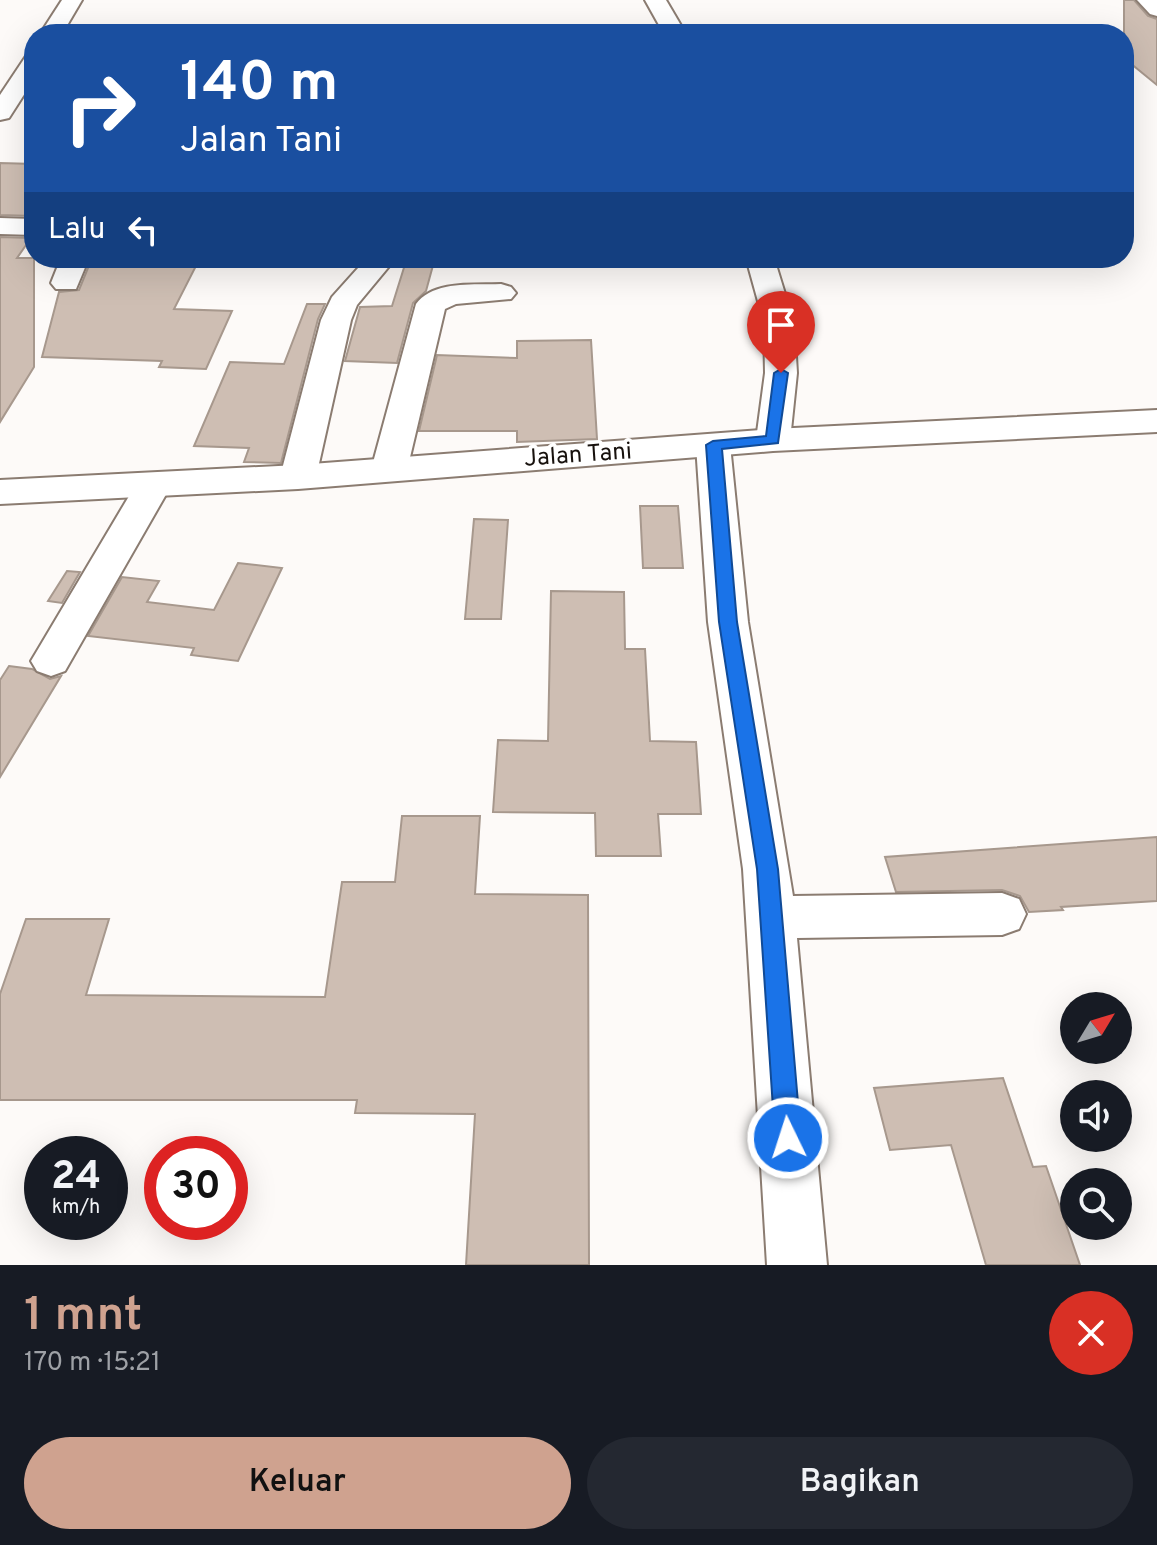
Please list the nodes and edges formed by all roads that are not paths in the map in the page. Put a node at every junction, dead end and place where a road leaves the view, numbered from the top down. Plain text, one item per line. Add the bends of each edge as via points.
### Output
1 (72, 0) edge
2 (79, 0) edge
3 (655, 0) edge
4 (1147, 0) edge
5 (1157, 10) edge
6 (57, 24) edge
7 (671, 24) edge
8 (24, 72) edge
9 (7, 91) edge
10 (0, 113) edge
11 (0, 226) edge
12 (24, 227) edge
13 (373, 268) edge
14 (763, 268) edge
15 (501, 293) dead end
16 (1157, 421) edge
17 (773, 440) junction
18 (713, 445) junction
19 (389, 470) junction
20 (298, 477) junction
21 (154, 484) junction
22 (0, 492) edge
23 (51, 661) dead end
24 (1002, 914) dead end
25 (772, 917) junction
26 (797, 1265) edge

1 - 2 street
1 - 6 street
3 - 7 street
4 - 5 street
8 - 9 street
9 - 10 street
11 - 12 street
13 - 20 street via 343,303 336,320
14 - 17 street via 779,323 781,373
15 - 19 street via 450,295 431,304
16 - 17 highway, Jalan Tani
17 - 18 highway, Jalan Tani
18 - 19 highway, Jalan Tani
18 - 25 street via 728,622
19 - 20 highway, Jalan Tani
20 - 21 highway, Jalan Tani
21 - 22 highway, Jalan Tani
21 - 23 street
24 - 25 street
25 - 26 street

